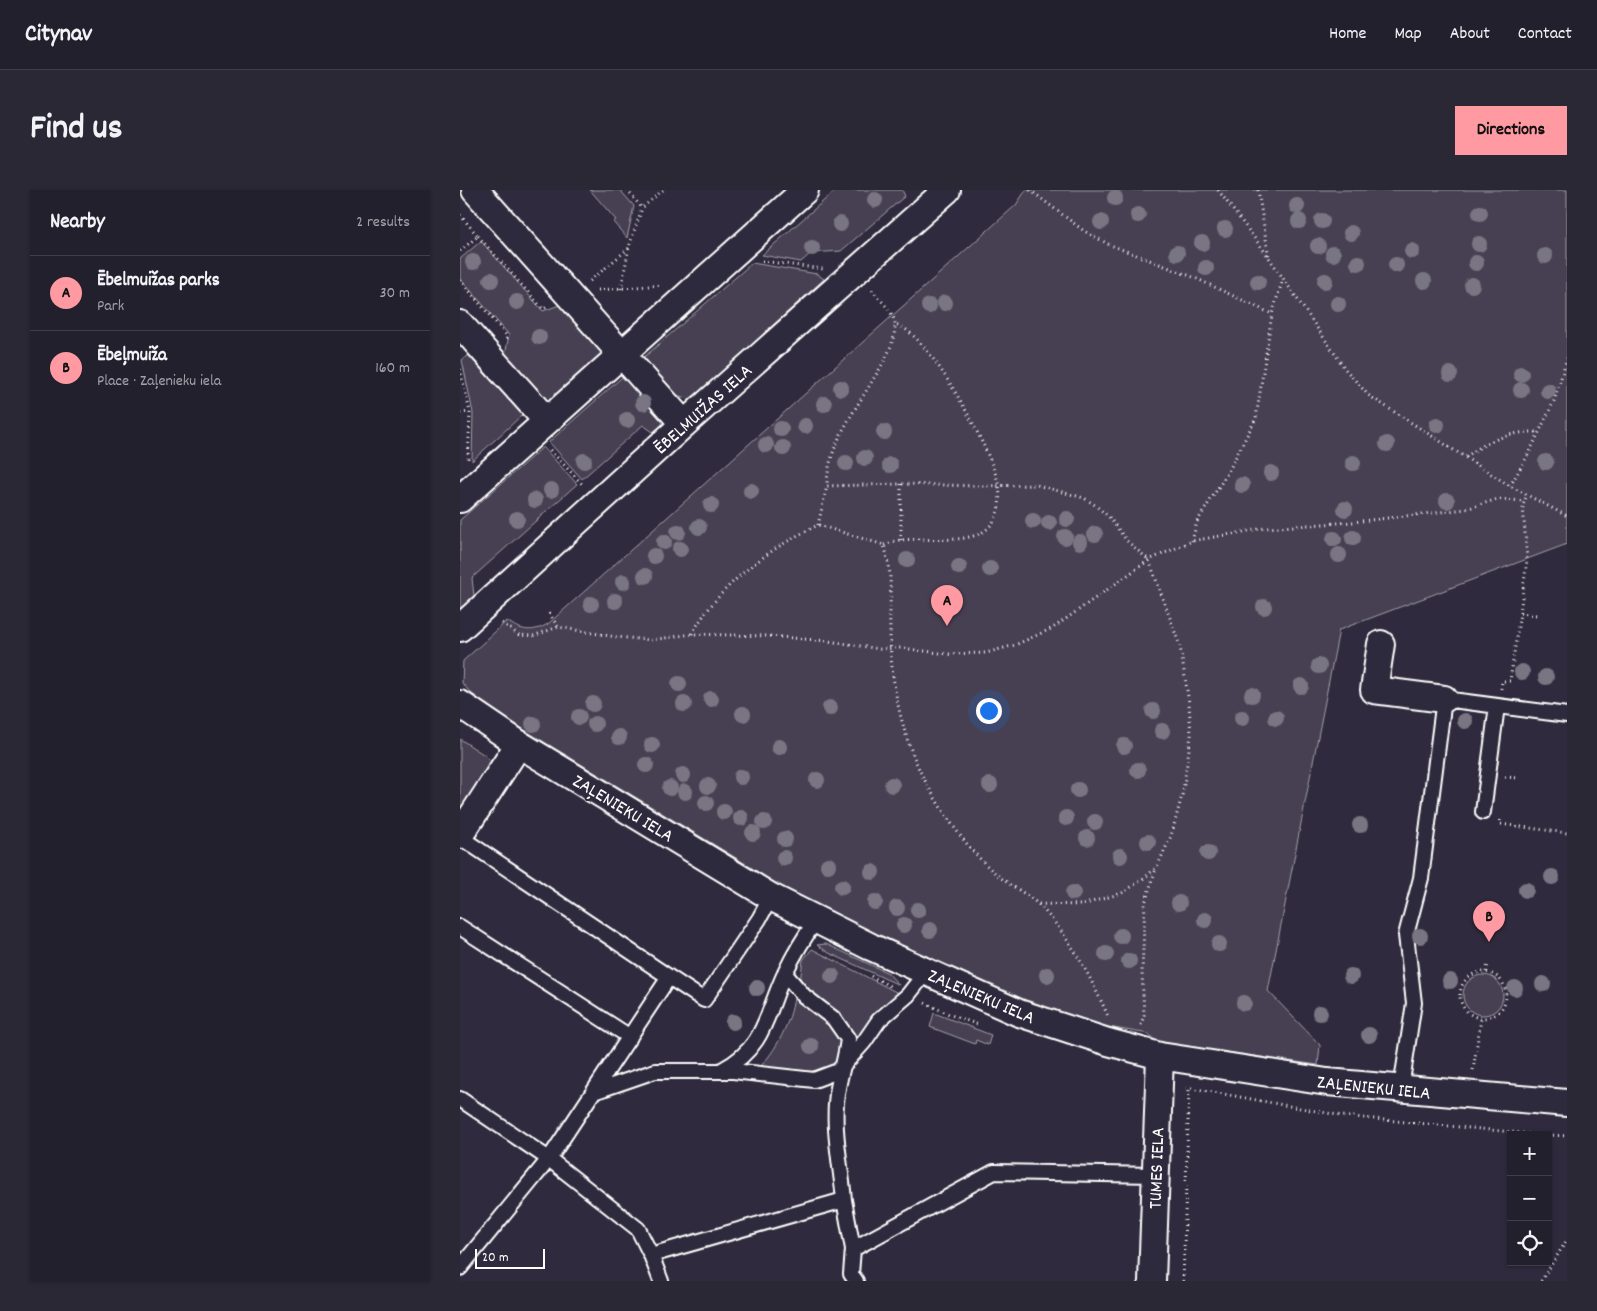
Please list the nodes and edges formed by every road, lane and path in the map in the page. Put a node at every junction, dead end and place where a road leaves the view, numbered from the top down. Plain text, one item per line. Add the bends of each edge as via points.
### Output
1 (475, 190) edge
2 (627, 190) edge
3 (663, 190) edge
4 (805, 190) edge
5 (947, 190) edge
6 (1030, 190) edge
7 (1218, 190) edge
8 (1258, 190) edge
9 (642, 208) junction
10 (460, 215) edge
11 (629, 247) junction
12 (460, 251) edge
13 (1270, 259) junction
14 (759, 261) dead end
15 (826, 269) dead end
16 (1283, 278) junction
17 (587, 284) dead end
18 (670, 284) dead end
19 (622, 289) junction
20 (597, 290) dead end
21 (888, 309) dead end
22 (1272, 314) junction
23 (460, 324) edge
24 (895, 324) junction
25 (622, 354) junction
26 (1567, 358) edge
27 (460, 369) edge
28 (465, 392) junction
29 (460, 396) edge
30 (470, 412) junction
31 (460, 413) edge
32 (547, 420) junction
33 (684, 424) junction
34 (1539, 432) junction
35 (549, 449) dead end
36 (1466, 457) junction
37 (467, 464) dead end
38 (582, 484) dead end
39 (901, 484) junction
40 (827, 486) junction
41 (999, 486) junction
42 (1510, 486) junction
43 (1527, 495) junction
44 (460, 499) edge
45 (1523, 501) junction
46 (1567, 516) edge
47 (818, 526) junction
48 (901, 540) junction
49 (1192, 541) junction
50 (884, 545) junction
51 (1149, 560) junction
52 (548, 613) dead end
53 (1520, 613) junction
54 (1537, 615) dead end
55 (499, 621) dead end
56 (558, 626) junction
57 (460, 628) edge
58 (692, 634) junction
59 (1381, 644) dead end
60 (891, 649) junction
61 (1444, 699) junction
62 (460, 704) edge
63 (1502, 707) junction
64 (1567, 715) edge
65 (519, 744) junction
66 (1505, 777) dead end
67 (1504, 786) dead end
68 (1483, 812) dead end
69 (1501, 814) dead end
70 (1567, 833) edge
71 (460, 836) edge
72 (1157, 867) junction
73 (771, 897) junction
74 (1038, 904) junction
75 (816, 919) junction
76 (460, 927) edge
77 (1488, 964) dead end
78 (926, 972) junction
79 (1486, 972) junction
80 (784, 974) junction
81 (669, 977) junction
82 (1481, 1019) junction
83 (1140, 1031) dead end
84 (630, 1037) junction
85 (1108, 1042) junction
86 (1160, 1056) junction
87 (846, 1062) junction
88 (722, 1071) junction
89 (1189, 1088) dead end
90 (1401, 1088) junction
91 (594, 1092) junction
92 (1469, 1096) junction
93 (460, 1099) edge
94 (1567, 1103) edge
95 (1552, 1135) edge
96 (1567, 1136) edge
97 (549, 1159) junction
98 (1155, 1175) junction
99 (844, 1200) junction
100 (1567, 1240) edge
101 (853, 1248) junction
102 (651, 1255) junction
103 (460, 1268) edge
104 (661, 1281) edge
105 (856, 1281) edge
106 (1152, 1281) edge
107 (1183, 1281) edge
108 (1541, 1281) edge

1 - 25 street
2 - 9 path
3 - 9 path
4 - 25 street
5 - 33 street, ĒBELMUIŽAS IELA
6 - 22 path via 1084,231 1108,244 1193,276
7 - 13 path
8 - 13 path
9 - 11 path
10 - 12 path via 478,236
11 - 17 path
11 - 19 path
13 - 16 path
14 - 15 path
16 - 22 path
16 - 36 path via 1346,370 1368,395
18 - 19 path
19 - 20 path
21 - 24 path
22 - 49 path via 1256,418 1197,522
23 - 32 street
24 - 40 path via 888,356 836,444 827,473
24 - 41 path via 904,326 916,337 947,379 979,438
25 - 32 street
25 - 33 street
26 - 34 path via 1554,401
27 - 28 path
28 - 29 path
28 - 30 path
30 - 31 path
30 - 37 path
32 - 44 street
33 - 57 street, ĒBELMUIŽAS IELA
34 - 36 path via 1521,431 1494,439
34 - 42 path
35 - 38 path
36 - 42 path
39 - 40 path
39 - 41 path
39 - 48 path
40 - 47 path
41 - 48 path via 1000,507 990,526 980,534 966,538
41 - 51 path via 1037,485 1084,498 1109,517 1127,542
42 - 43 path
43 - 45 path
43 - 46 path
45 - 49 path via 1498,499 1466,509 1265,528
45 - 53 path via 1527,560
47 - 50 path
47 - 58 path via 779,546 738,578 702,617
48 - 50 path
49 - 51 path
50 - 60 path via 890,561
51 - 60 path via 1053,628 1015,645 986,653 946,654
51 - 72 path via 1180,646 1190,735 1183,792 1171,836
52 - 56 path
53 - 54 path
53 - 63 path via 1510,681 1502,681
55 - 56 path via 519,635 533,636
56 - 58 path via 652,640
58 - 60 path via 769,636
59 - 61 street via 1374,690
60 - 74 path via 893,678 901,712 922,773 933,794 956,828 994,872
61 - 63 lane
61 - 90 lane via 1421,878 1406,935 1414,1003
62 - 65 street, ZAĻENIEKU IELA
63 - 64 lane
63 - 68 lane
65 - 71 street
65 - 73 street, ZAĻENIEKU IELA
66 - 67 path
69 - 70 path via 1500,824
71 - 81 lane
72 - 74 path via 1122,893 1101,901 1082,906
72 - 83 path via 1145,903 1144,1015
73 - 75 street, ZAĻENIEKU IELA
73 - 81 lane via 704,1000
74 - 85 path via 1074,949 1101,1001 1108,1016
75 - 78 street, ZAĻENIEKU IELA
75 - 80 lane
76 - 84 lane
77 - 79 path
78 - 85 street, ZAĻENIEKU IELA via 1019,1013
78 - 87 lane via 908,995 879,1020
79 - 82 path via 1501,980 1507,995 1496,1015
79 - 82 path via 1467,978 1460,992 1462,1006
80 - 87 lane via 804,996 834,1019 848,1039
80 - 88 lane via 755,1044 739,1062
81 - 84 lane
82 - 92 path
84 - 91 lane
85 - 86 street, ZAĻENIEKU IELA
86 - 90 street, ZAĻENIEKU IELA via 1327,1082
86 - 98 street, TUMES IELA
87 - 88 lane via 838,1070 814,1080
87 - 99 lane via 838,1089 837,1123
88 - 91 lane via 655,1071
89 - 107 path
90 - 92 street, ZAĻENIEKU IELA
91 - 97 lane
92 - 94 street, ZAĻENIEKU IELA
93 - 97 lane
95 - 96 path
97 - 102 lane via 638,1229
97 - 103 lane
98 - 101 lane via 994,1172
98 - 106 street, TUMES IELA
99 - 101 lane
99 - 102 lane
100 - 108 path
101 - 105 lane via 852,1274
102 - 104 lane

